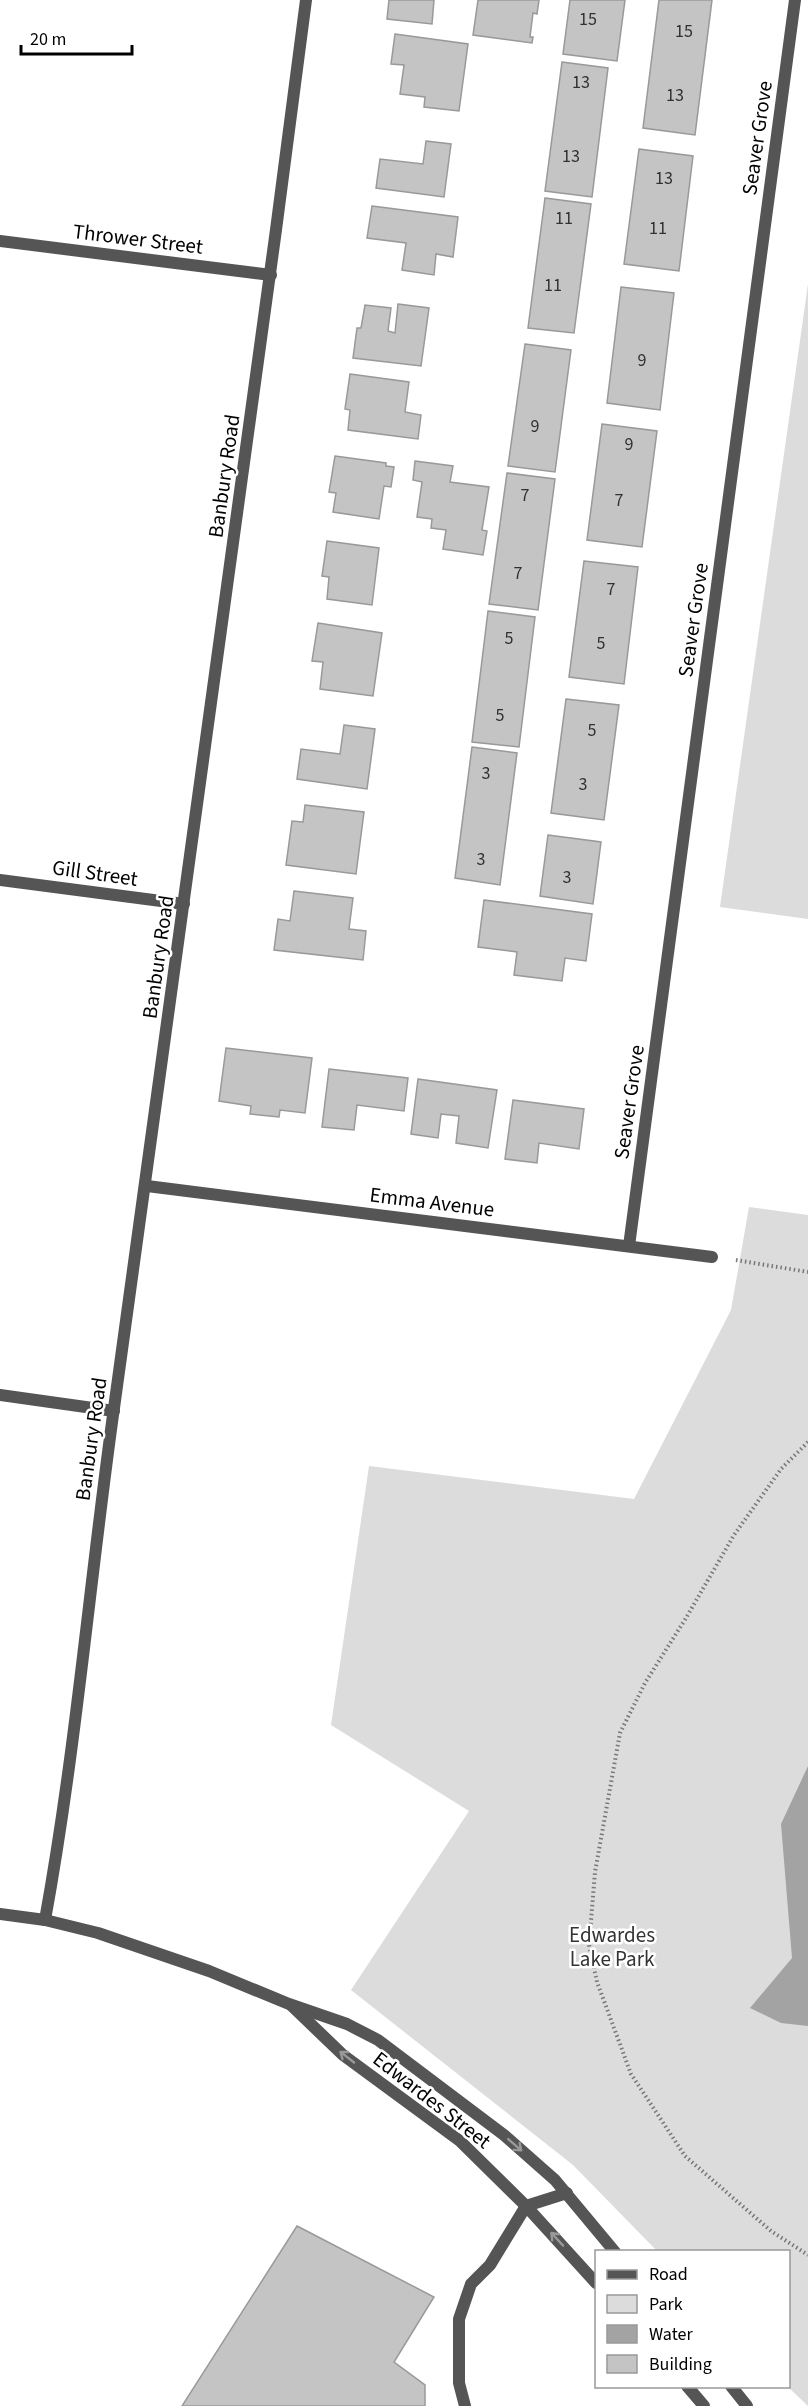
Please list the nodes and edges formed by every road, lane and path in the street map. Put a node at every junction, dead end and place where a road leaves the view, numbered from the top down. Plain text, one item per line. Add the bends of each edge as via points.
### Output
1 (306, 0) edge
2 (795, 0) edge
3 (0, 242) edge
4 (271, 275) junction
5 (0, 880) edge
6 (184, 904) junction
7 (147, 1186) junction
8 (629, 1246) junction
9 (712, 1257) joint
10 (808, 1272) edge
11 (0, 1395) edge
12 (114, 1411) junction
13 (808, 1442) edge
14 (0, 1914) edge
15 (45, 1920) junction
16 (289, 2004) junction
17 (567, 2193) junction
18 (526, 2206) junction
19 (613, 2250) edge
20 (808, 2255) edge
21 (595, 2281) edge
22 (689, 2388) edge
23 (733, 2388) edge
24 (465, 2406) edge
25 (704, 2406) edge
26 (747, 2406) edge

1 - 4 street, Banbury Road
2 - 8 street, Seaver Grove
3 - 4 street, Thrower Street
4 - 6 street, Banbury Road
5 - 6 street, Gill Street
6 - 7 street, Banbury Road
7 - 8 street, Emma Avenue
7 - 12 street, Banbury Road
8 - 9 street, Emma Avenue
9 - 10 path
11 - 12 street
12 - 15 street, Banbury Road
13 - 20 path via 781,1469 734,1535 645,1683 620,1734 595,1872 589,1945 597,1982 631,2074 685,2156 771,2231
14 - 15 street, Edwardes Street
15 - 16 street, Edwardes Street via 98,1933 209,1971
16 -> 17 street, Edwardes Street via 347,2024 378,2040 504,2134
18 -> 16 street, Edwardes Street via 460,2141 343,2055
17 - 18 street
17 - 19 street, Edwardes Street
21 -> 18 street, Edwardes Street
18 - 24 street via 490,2265 471,2284 459,2319 459,2384
22 - 25 street
23 - 26 street

